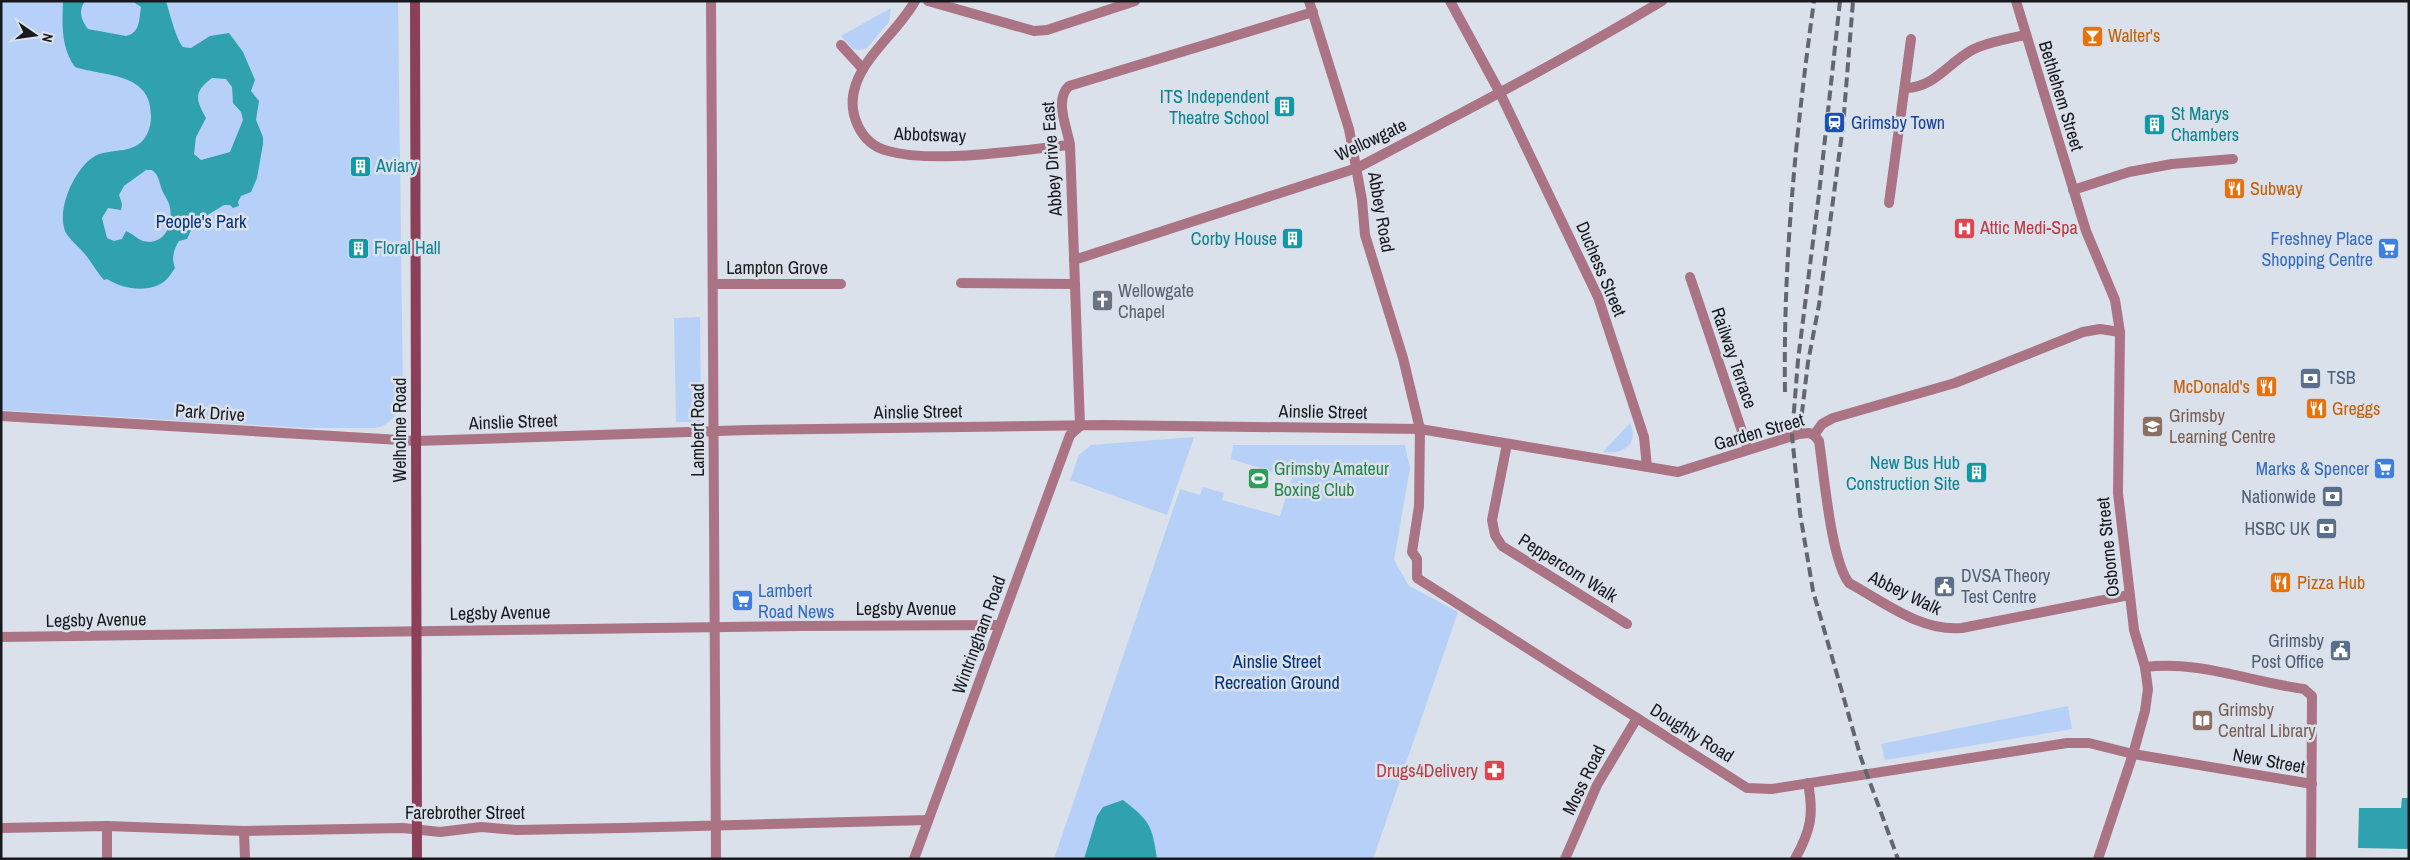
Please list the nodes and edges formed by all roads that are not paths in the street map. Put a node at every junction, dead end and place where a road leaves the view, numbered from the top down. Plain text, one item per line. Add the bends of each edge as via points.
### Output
1 (416, 1) edge
2 (711, 1) edge
3 (915, 1) edge
4 (928, 1) edge
5 (1135, 1) edge
6 (1309, 1) edge
7 (1450, 1) edge
8 (1662, 1) edge
9 (2016, 1) edge
10 (1313, 12) junction
11 (2025, 35) junction
12 (1911, 39) dead end
13 (841, 45) dead end
14 (863, 69) junction
15 (1906, 88) junction
16 (1500, 93) junction
17 (1070, 145) junction
18 (2233, 159) dead end
19 (1357, 168) junction
20 (2075, 195) junction
21 (1889, 203) dead end
22 (1074, 260) junction
23 (1690, 277) dead end
24 (961, 283) dead end
25 (714, 284) junction
26 (841, 284) dead end
27 (1075, 284) junction
28 (2120, 332) junction
29 (1, 416) edge
30 (1080, 426) junction
31 (1420, 429) junction
32 (714, 431) junction
33 (1814, 434) junction
34 (416, 441) junction
35 (1507, 444) junction
36 (1748, 449) junction
37 (1647, 467) junction
38 (2129, 595) junction
39 (1627, 624) dead end
40 (1000, 625) junction
41 (715, 627) junction
42 (417, 631) junction
43 (1, 637) edge
44 (2145, 667) junction
45 (1637, 718) junction
46 (2133, 754) junction
47 (1808, 783) junction
48 (2312, 784) junction
49 (928, 820) junction
50 (716, 825) junction
51 (107, 826) junction
52 (1, 828) edge
53 (417, 829) junction
54 (244, 831) junction
55 (107, 859) edge
56 (245, 859) edge
57 (417, 859) edge
58 (716, 859) edge
59 (914, 859) edge
60 (1565, 859) edge
61 (1795, 859) edge
62 (2098, 859) edge
63 (2311, 859) edge

1 - 34 main road, Welholme Road
2 - 25 street, Lambert Road
3 - 14 street, Abbotsway
4 - 5 street via 1034,31 1047,30
6 - 10 street, Abbey Road
7 - 16 street, Duchess Street
8 - 16 street, Wellowgate
9 - 11 street, Bethlehem Street
10 - 17 street, Abbey Drive East via 1069,86 1061,100
10 - 19 street, Abbey Road via 1338,91
11 - 15 street via 1974,49 1926,84
11 - 20 street, Bethlehem Street
12 - 15 street
13 - 14 street
14 - 17 street, Abbotsway via 855,87 854,116 862,135 878,148 944,156
15 - 21 street
16 - 19 street, Wellowgate
16 - 37 street, Duchess Street via 1598,297 1644,438
17 - 22 street, Abbey Drive East
18 - 20 street via 2172,164 2129,172
19 - 22 street, Wellowgate
19 - 31 street, Abbey Road via 1365,235 1403,358
20 - 28 street, Bethlehem Street via 2086,231 2115,300
22 - 27 street, Abbey Drive East
23 - 36 street, Railway Terrace
24 - 27 street
25 - 26 street, Lampton Grove
25 - 32 street, Lambert Road
27 - 30 street, Abbey Drive East
28 - 33 street, Garden Street via 2100,329 2083,332 1955,383 1833,418
28 - 38 street, Osborne Street via 2118,493
29 - 34 street, Park Drive
30 - 31 street, Ainslie Street
30 - 32 street, Ainslie Street
30 - 40 street, Wintringham Road via 1070,435
31 - 35 street, Garden Street
31 - 45 street, Doughty Road via 1419,506 1412,552 1417,559 1417,578
32 - 34 street, Ainslie Street
32 - 41 street, Lambert Road
33 - 36 street, Garden Street via 1799,434
33 - 38 street, Abbey Walk via 1819,441 1836,552 1843,575 1849,583 1919,622 1938,628 1962,628
34 - 42 main road, Welholme Road
35 - 37 street, Garden Street
35 - 39 street, Peppercorn Walk via 1492,520 1495,535 1502,546
36 - 37 street, Garden Street via 1678,472
38 - 44 street, Osborne Street via 2134,630
40 - 41 street, Legsby Avenue
40 - 49 street, Wintringham Road
41 - 42 street, Legsby Avenue
41 - 50 street, Lambert Road
42 - 43 street, Legsby Avenue
42 - 53 main road, Welholme Road
44 - 46 street, Osborne Street via 2148,689
44 - 48 street via 2190,667 2304,689 2312,696
45 - 47 street, Doughty Road via 1747,788
45 - 60 street, Moss Road via 1597,785
46 - 47 street, Doughty Road via 2089,743 2067,743
46 - 48 street, New Street
46 - 62 street, Osborne Street
47 - 61 street via 1812,816
48 - 63 street
49 - 50 street, Farebrother Street
49 - 59 street, Wintringham Road
50 - 53 street, Farebrother Street via 481,828 440,832
50 - 58 street, Lambert Road
51 - 52 street, Farebrother Street
51 - 54 street, Farebrother Street
51 - 55 street
53 - 54 street, Farebrother Street
53 - 57 main road, Welholme Road
54 - 56 street

